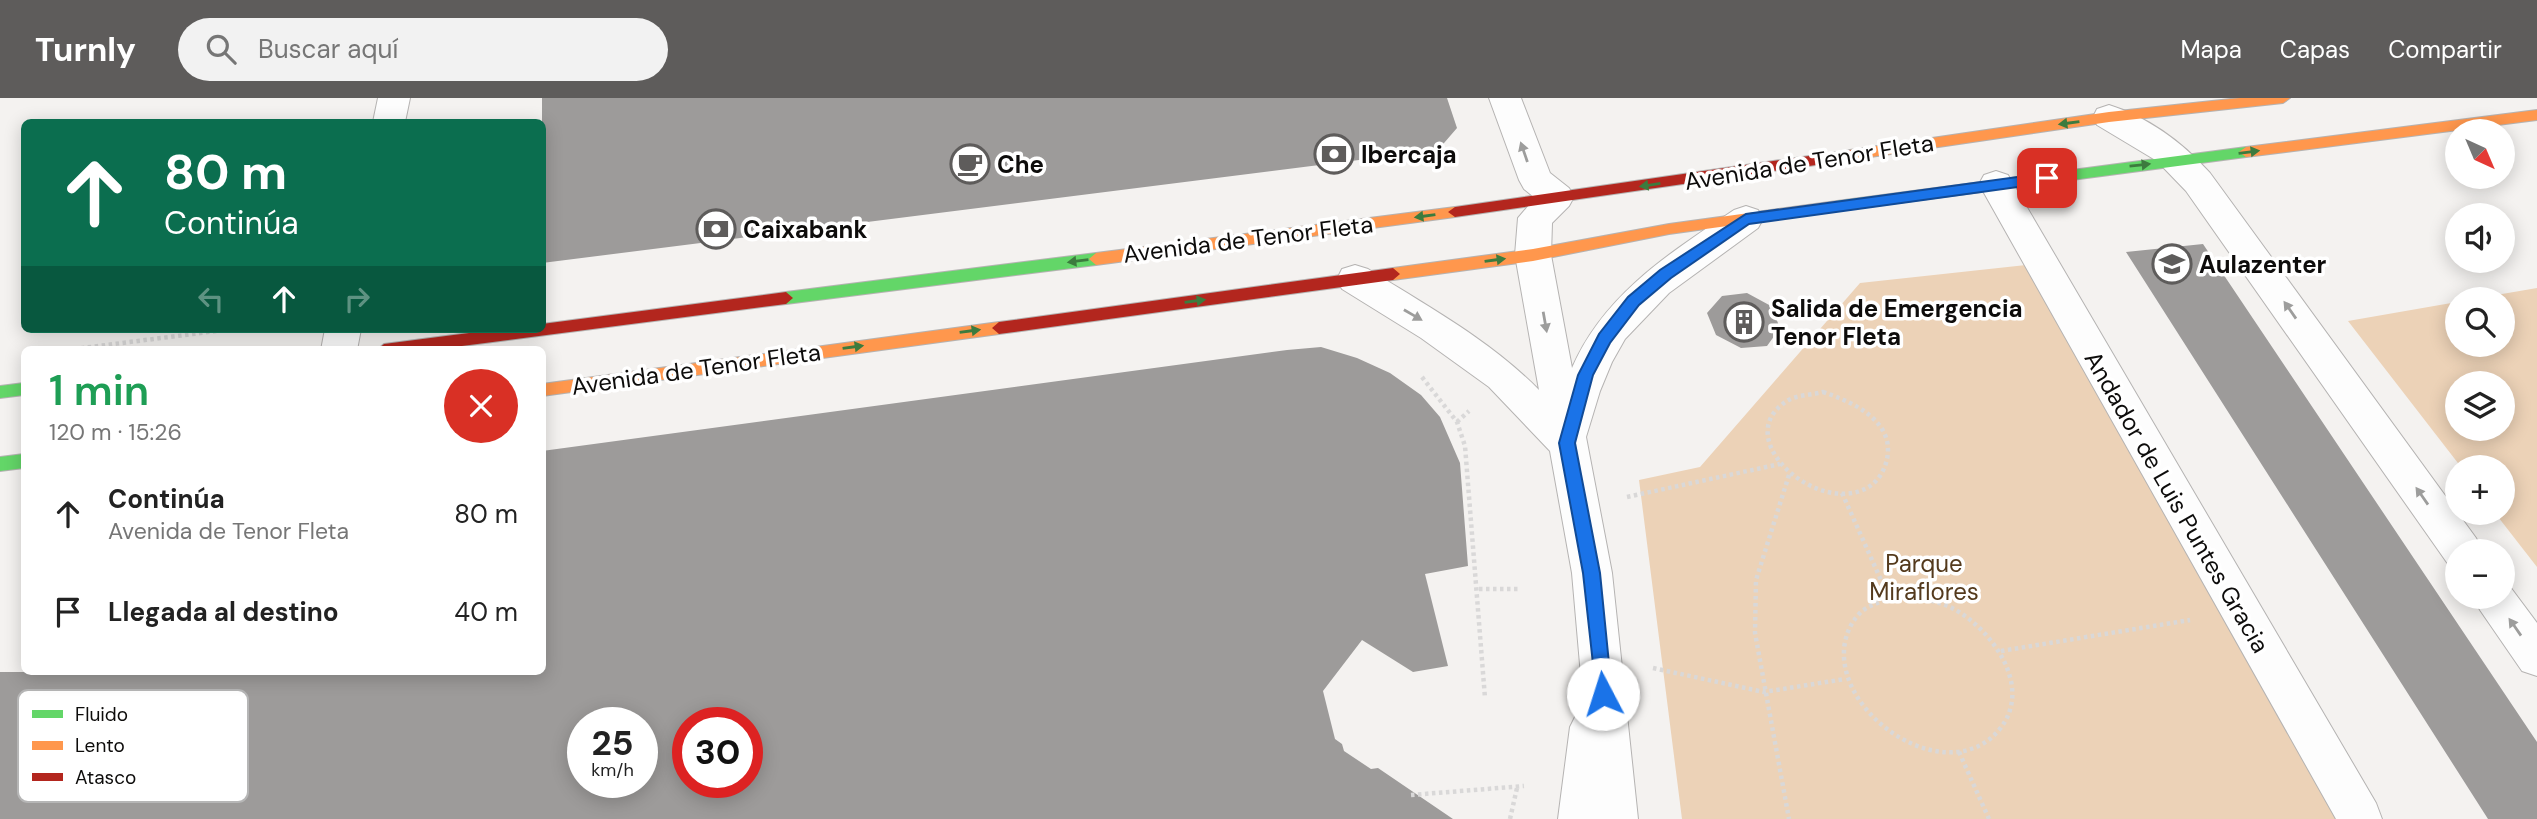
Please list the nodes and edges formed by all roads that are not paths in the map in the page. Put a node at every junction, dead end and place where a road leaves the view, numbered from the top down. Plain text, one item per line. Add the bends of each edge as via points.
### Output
1 (394, 98) edge
2 (1505, 98) edge
3 (2283, 98) edge
4 (2537, 115) edge
5 (2109, 117) junction
6 (390, 119) edge
7 (2181, 161) junction
8 (1996, 184) junction
9 (1557, 197) junction
10 (1746, 219) junction
11 (1533, 255) junction
12 (1355, 279) junction
13 (546, 329) edge
14 (514, 333) edge
15 (415, 346) edge
16 (21, 389) edge
17 (546, 389) edge
18 (0, 392) edge
19 (1567, 443) junction
20 (21, 461) edge
21 (0, 464) edge
22 (2453, 539) edge
23 (2503, 609) edge
24 (2537, 657) edge
25 (1600, 663) junction
26 (1580, 819) edge
27 (1616, 819) edge
28 (2360, 819) edge

1 - 6 street
9 -> 2 street via 1536,180
3 - 5 main road, Avenida de Tenor Fleta
7 -> 4 main road, Avenida de Tenor Fleta
5 - 7 street via 2137,130
5 -> 9 main road, Avenida de Tenor Fleta
8 -> 7 main road, Avenida de Tenor Fleta
22 -> 7 street
8 - 10 main road, Avenida de Tenor Fleta
8 - 28 street, Andador de Luis Puntes Gracia
9 - 11 street via 1535,218
9 -> 13 main road, Avenida de Tenor Fleta
10 - 11 main road, Avenida de Tenor Fleta
10 - 19 street via 1633,301 1586,375
12 -> 11 main road, Avenida de Tenor Fleta
11 -> 19 street
17 -> 12 main road, Avenida de Tenor Fleta
12 -> 19 street via 1503,376
14 -> 15 main road, Avenida de Tenor Fleta
16 - 18 main road
19 - 25 street via 1592,573
20 - 21 main road
24 -> 23 street
25 - 26 street
25 - 27 street

